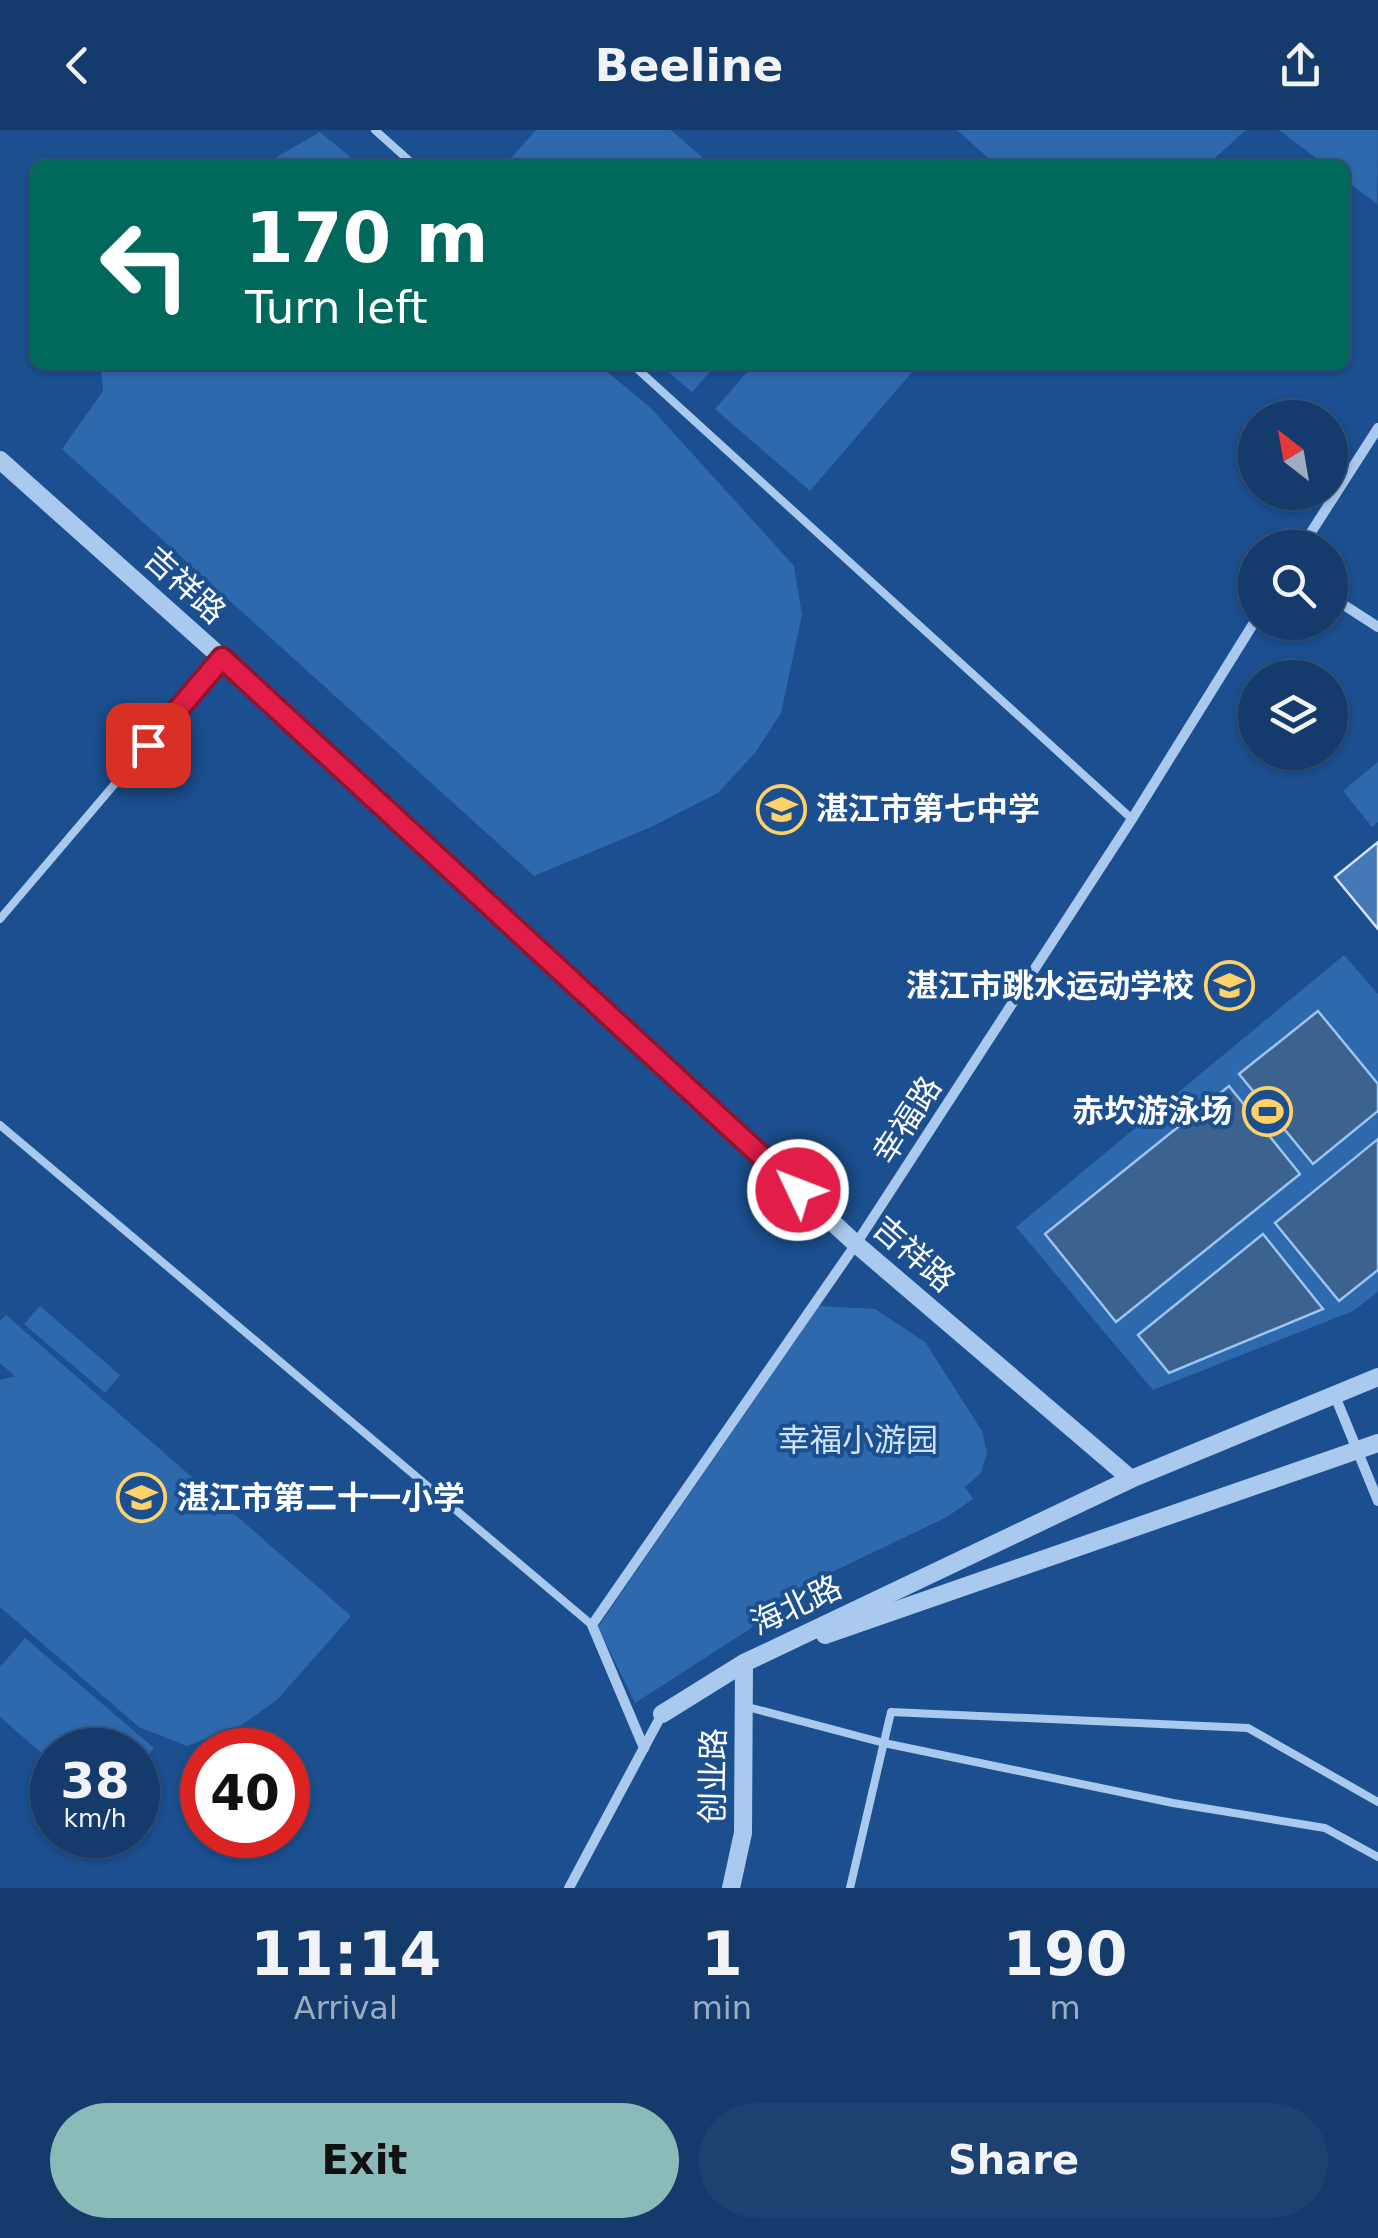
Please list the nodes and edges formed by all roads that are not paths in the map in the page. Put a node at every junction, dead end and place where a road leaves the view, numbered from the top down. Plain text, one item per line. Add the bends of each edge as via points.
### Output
1 (375, 130) edge
2 (408, 160) edge
3 (638, 370) edge
4 (1378, 428) edge
5 (0, 460) edge
6 (1313, 530) edge
7 (1348, 608) edge
8 (1378, 627) edge
9 (1243, 640) edge
10 (222, 658) junction
11 (1132, 819) junction
12 (0, 919) edge
13 (0, 1125) edge
14 (856, 1244) junction
15 (1378, 1378) edge
16 (1335, 1396) junction
17 (1378, 1443) edge
18 (1358, 1452) junction
19 (1131, 1479) junction
20 (1378, 1501) edge
21 (592, 1625) junction
22 (744, 1663) junction
23 (744, 1706) junction
24 (662, 1714) joint
25 (884, 1742) junction
26 (644, 1748) junction
27 (1378, 1802) edge
28 (1378, 1857) edge
29 (569, 1888) edge
30 (731, 1888) edge
31 (850, 1888) edge

1 - 2 lane
3 - 11 lane
4 - 6 street
5 - 10 street, 吉祥路
7 - 8 street
9 - 11 street, 幸福路
10 - 12 lane
10 - 14 street, 吉祥路
11 - 14 street, 幸福路
13 - 21 lane
14 - 19 street, 吉祥路
14 - 21 street, 幸福路
15 - 16 street, 海北路
16 - 18 street
16 - 19 street, 海北路
17 - 18 street, 海北路
18 - 20 street
18 - 22 street, 海北路
19 - 22 street, 海北路
21 - 26 street
22 - 23 street, 创业路
22 - 24 street
23 - 25 lane
23 - 30 street, 创业路 via 743,1834
24 - 26 street
25 - 27 lane via 891,1712 1248,1728
25 - 28 lane via 1325,1828
25 - 31 lane
26 - 29 street

